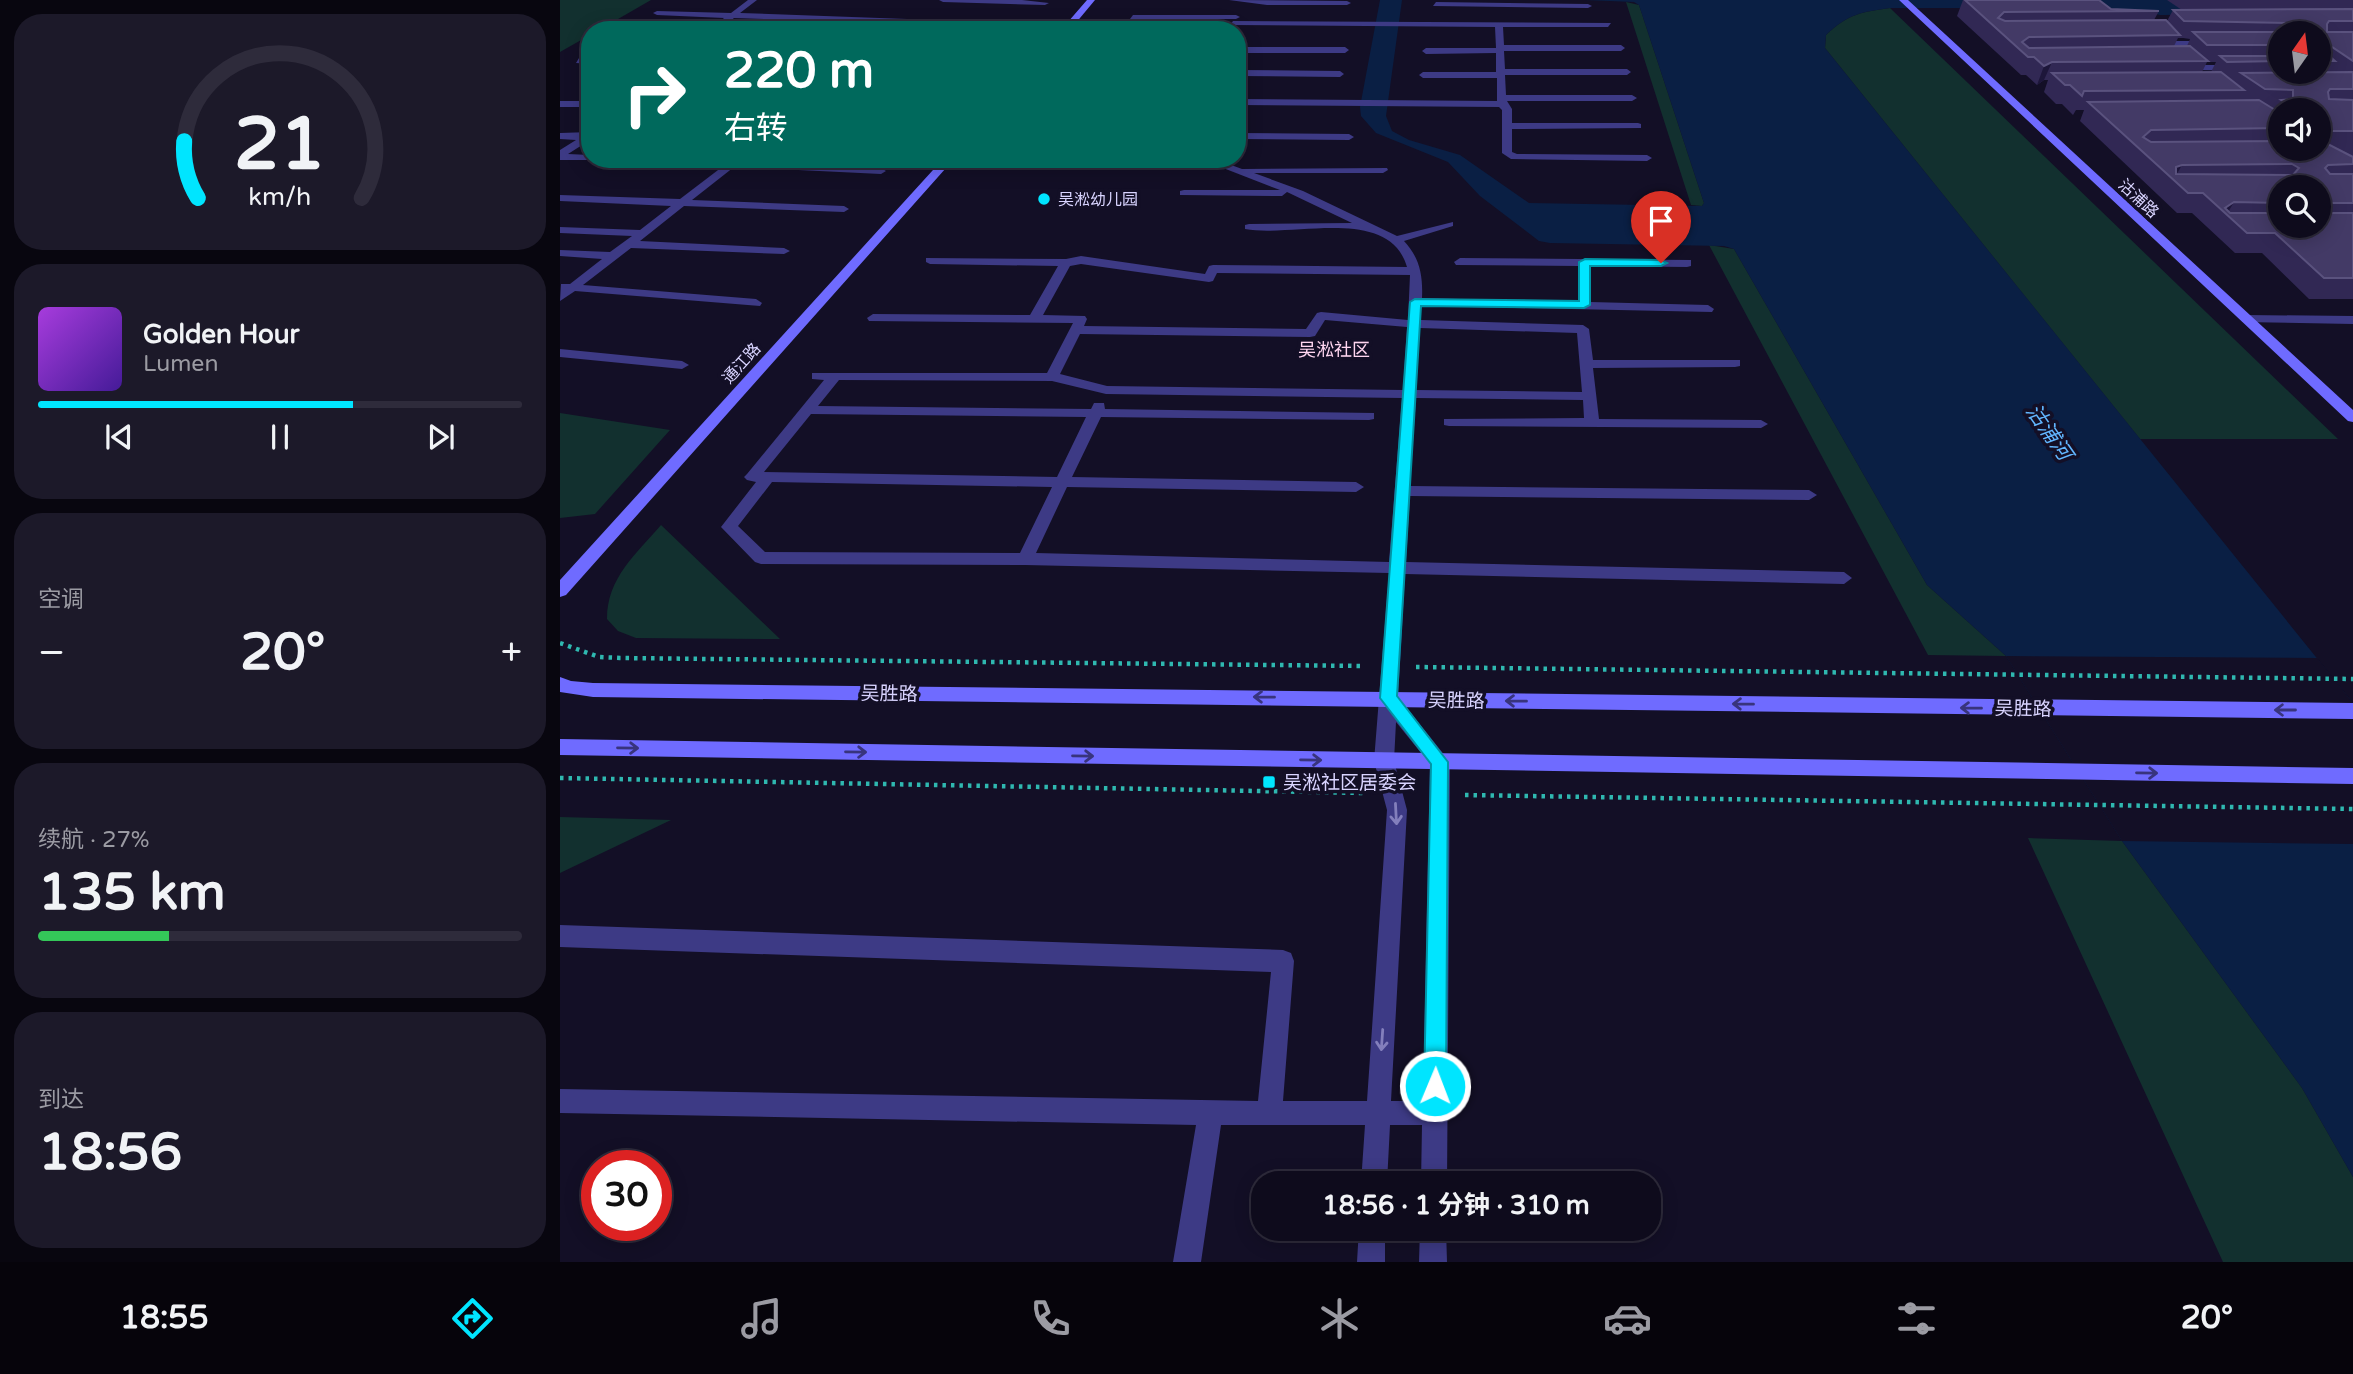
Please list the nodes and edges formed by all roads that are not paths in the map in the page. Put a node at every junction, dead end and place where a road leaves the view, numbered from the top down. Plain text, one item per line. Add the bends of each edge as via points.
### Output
1 (753, 0) edge
2 (1091, 0) edge
3 (1233, 0) edge
4 (1903, 0) edge
5 (1243, 1) edge
6 (943, 2) edge
7 (1045, 3) dead end
8 (1347, 3) dead end
9 (1436, 4) dead end
10 (1531, 5) junction
11 (1588, 6) dead end
12 (657, 13) dead end
13 (928, 14) dead end
14 (733, 15) junction
15 (1133, 17) dead end
16 (725, 21) edge
17 (919, 21) joint
18 (1073, 21) edge
19 (1200, 21) edge
20 (1234, 21) edge
21 (1246, 23) edge
22 (1499, 24) junction
23 (1529, 24) junction
24 (1608, 25) dead end
25 (2171, 44) edge
26 (2225, 44) edge
27 (1621, 48) dead end
28 (1500, 49) junction
29 (1246, 50) edge
30 (1345, 50) dead end
31 (1426, 51) dead end
32 (2268, 68) edge
33 (1627, 72) dead end
34 (1501, 73) junction
35 (1246, 74) edge
36 (1340, 74) dead end
37 (1423, 75) dead end
38 (2208, 79) edge
39 (1632, 98) dead end
40 (1502, 101) junction
41 (1246, 102) edge
42 (560, 104) edge
43 (581, 104) edge
44 (1507, 126) junction
45 (1638, 126) dead end
46 (560, 136) edge
47 (581, 136) edge
48 (1246, 136) edge
49 (1349, 137) dead end
50 (581, 141) edge
51 (560, 156) edge
52 (581, 157) edge
53 (1647, 158) dead end
54 (727, 168) edge
55 (832, 168) edge
56 (941, 168) edge
57 (1227, 168) edge
58 (1232, 170) junction
59 (1383, 170) dead end
60 (881, 171) dead end
61 (1184, 192) dead end
62 (1299, 193) junction
63 (560, 198) edge
64 (682, 202) junction
65 (844, 209) dead end
66 (1449, 224) dead end
67 (1368, 226) junction
68 (1249, 227) dead end
69 (560, 230) edge
70 (642, 233) junction
71 (1396, 240) junction
72 (627, 244) junction
73 (784, 251) dead end
74 (560, 253) edge
75 (611, 256) junction
76 (930, 260) dead end
77 (1460, 262) dead end
78 (1585, 262) junction
79 (1066, 263) junction
80 (1687, 263) dead end
81 (1415, 271) junction
82 (563, 290) edge
83 (1415, 302) junction
84 (757, 303) dead end
85 (1584, 305) junction
86 (1708, 309) dead end
87 (873, 318) dead end
88 (1034, 319) junction
89 (2246, 319) junction
90 (2353, 320) edge
91 (1414, 324) junction
92 (1076, 330) junction
93 (560, 353) edge
94 (1586, 363) junction
95 (1735, 363) dead end
96 (682, 365) dead end
97 (817, 376) dead end
98 (835, 376) junction
99 (1052, 377) junction
100 (1107, 390) junction
101 (1409, 395) junction
102 (1590, 396) junction
103 (807, 410) junction
104 (1096, 413) junction
105 (1369, 416) dead end
106 (2353, 418) edge
107 (1449, 422) dead end
108 (1592, 423) junction
109 (1761, 424) dead end
110 (768, 477) junction
111 (1063, 481) junction
112 (1356, 487) dead end
113 (1402, 491) junction
114 (1809, 495) dead end
115 (1025, 559) junction
116 (1397, 568) junction
117 (1844, 578) dead end
118 (560, 591) edge
119 (560, 684) edge
120 (1388, 698) junction
121 (2353, 711) edge
122 (560, 747) edge
123 (1384, 761) junction
124 (1440, 762) junction
125 (2353, 776) edge
126 (560, 936) edge
127 (560, 1101) edge
128 (1378, 1112) junction
129 (1210, 1113) junction
130 (1269, 1113) junction
131 (1435, 1113) junction
132 (1375, 1171) edge
133 (1434, 1171) edge
134 (1372, 1241) edge
135 (1433, 1241) edge
136 (1187, 1262) edge
137 (1371, 1262) edge
138 (1433, 1262) edge

1 - 14 street
2 - 18 main road
3 - 5 street
4 - 89 main road, 沽浦路
5 - 8 street
5 - 20 street
6 - 7 street
9 - 10 street
10 - 11 street
10 - 23 street
12 - 14 street
13 - 17 street
14 - 16 street
14 - 17 street
15 - 19 street
21 - 22 street
22 - 23 street
22 - 28 street
23 - 24 street
25 - 26 street
27 - 28 street
28 - 31 street
28 - 34 street
29 - 30 street
32 - 38 street via 2192,66
33 - 34 street
34 - 37 street
34 - 40 street
35 - 36 street
39 - 40 street
40 - 41 street
40 - 44 street
42 - 43 street
44 - 45 street
44 - 53 street via 1507,153 1516,157
46 - 47 street
48 - 49 street
50 - 51 street
51 - 52 street
54 - 64 street
55 - 60 street
56 - 118 main road, 通江路
57 - 58 street
58 - 59 street
58 - 62 street
61 - 62 street
62 - 67 street
63 - 64 street
64 - 65 street
64 - 70 street
66 - 71 street
67 - 68 street
67 - 71 street
69 - 70 street
70 - 72 street
71 - 81 street via 1409,253
72 - 73 street
72 - 75 street
74 - 75 street
75 - 82 street
76 - 79 street
77 - 78 street
78 - 80 street
78 - 85 street
79 - 81 street via 1082,260 1209,278 1213,269
79 - 88 street
81 - 83 street
82 - 84 street
83 - 85 street
83 - 91 street
85 - 86 street
87 - 88 street
88 - 92 street via 1081,319
89 - 90 street
89 - 106 main road, 沽浦路
91 - 92 street via 1321,316 1310,333
91 - 94 street via 1583,329
91 - 101 street
92 - 99 street
93 - 96 street
94 - 95 street
94 - 102 street
97 - 98 street
98 - 99 street
98 - 103 street
99 - 100 street
100 - 101 street
100 - 104 street
101 - 102 street
101 - 113 street
102 - 108 street
103 - 104 street
103 - 110 street via 752,477
104 - 105 street
104 - 111 street
107 - 108 street
108 - 109 street
110 - 111 street
110 - 115 street via 729,527 761,558
111 - 112 street
111 - 115 street
113 - 114 street
113 - 116 street
115 - 116 street
116 - 117 street
116 - 120 street
120 -> 119 main road, 吴胜路 via 593,690
121 -> 120 main road, 吴胜路
120 - 123 street
120 - 124 street
122 -> 123 main road
123 - 124 main road
123 -> 128 street via 1397,810
124 -> 125 main road
124 - 131 street
126 - 130 street via 1283,961
127 - 129 street
128 - 130 street
128 - 131 street
128 - 132 street
129 - 130 street
129 - 136 street
131 - 133 street
134 - 137 street
135 - 138 street

